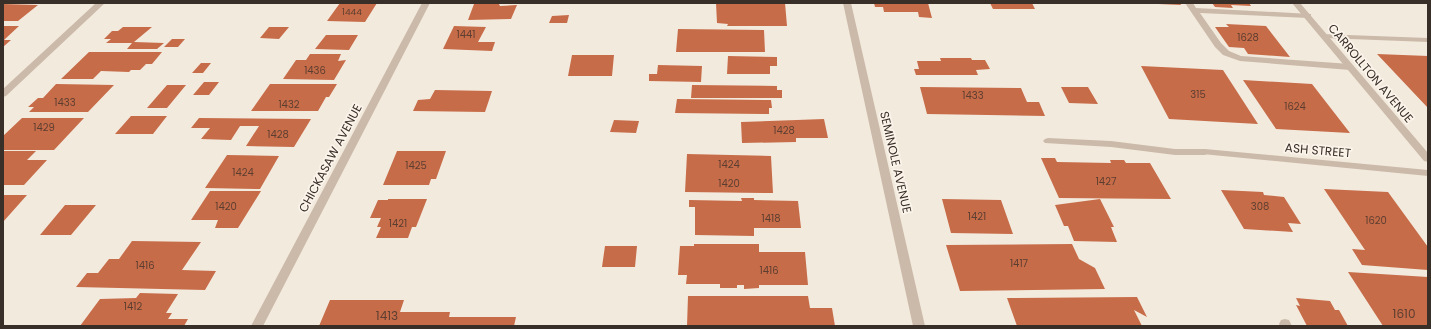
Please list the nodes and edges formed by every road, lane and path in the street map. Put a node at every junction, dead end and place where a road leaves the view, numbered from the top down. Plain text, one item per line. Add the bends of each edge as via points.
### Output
1 (101, 3) edge
2 (426, 3) edge
3 (847, 3) edge
4 (1296, 3) edge
5 (1191, 7) edge
6 (1308, 16) junction
7 (1324, 36) junction
8 (1428, 40) edge
9 (1350, 67) junction
10 (3, 94) edge
11 (1048, 141) dead end
12 (1428, 159) edge
13 (1428, 173) edge
14 (257, 326) edge
15 (919, 326) edge

1 - 10 street
2 - 14 street, CHICKASAW AVENUE
3 - 15 street, SEMINOLE AVENUE
4 - 6 street, CARROLLTON AVENUE
5 - 6 street
5 - 9 street via 1226,53 1240,58
6 - 7 street, CARROLLTON AVENUE
7 - 8 street
7 - 9 street, CARROLLTON AVENUE
9 - 12 street, CARROLLTON AVENUE
11 - 13 street, ASH STREET via 1111,144 1176,152 1205,152

